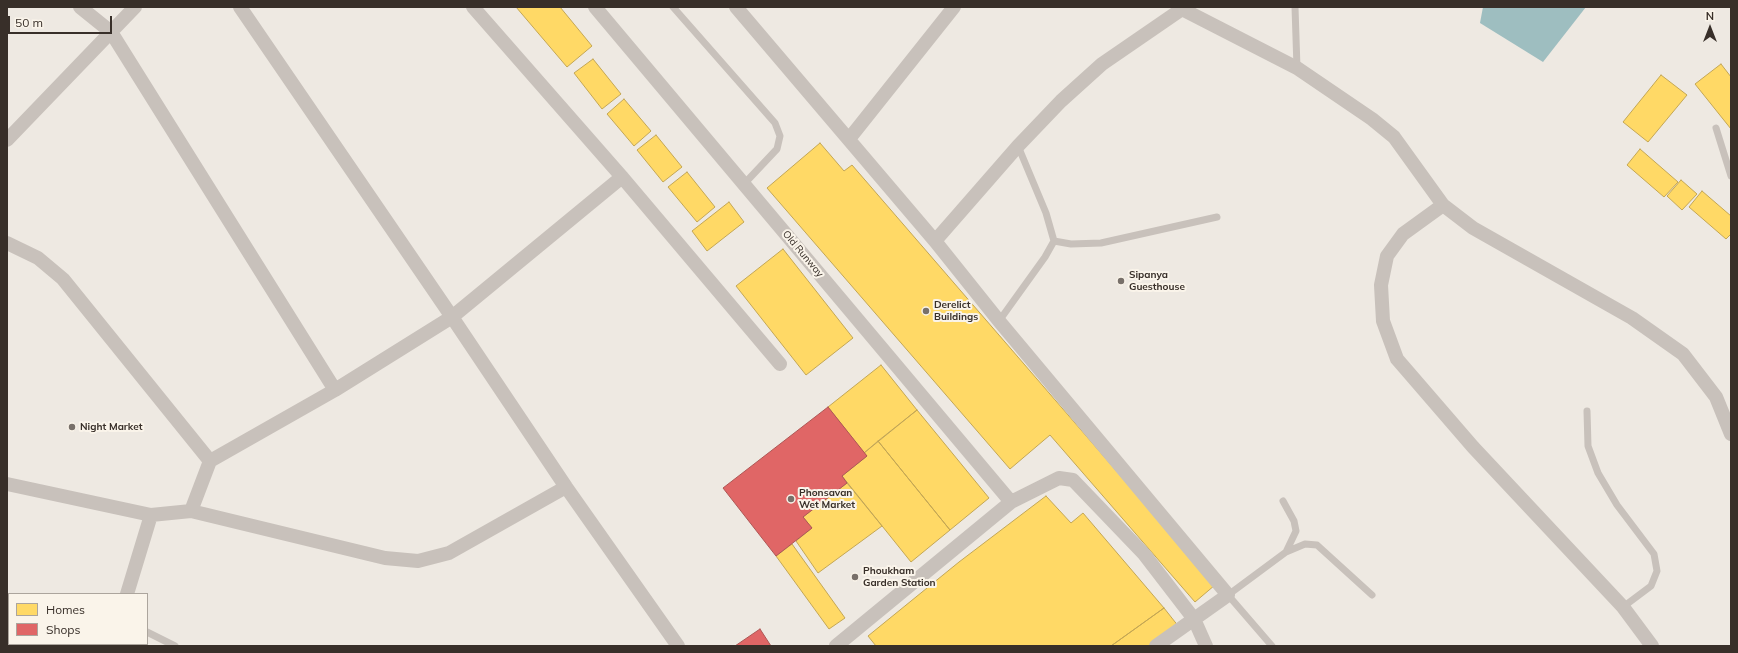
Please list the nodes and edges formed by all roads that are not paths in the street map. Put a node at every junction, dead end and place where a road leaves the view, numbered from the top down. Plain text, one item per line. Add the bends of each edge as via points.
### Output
1 (80, 7) edge
2 (135, 7) edge
3 (240, 7) edge
4 (473, 7) edge
5 (595, 7) edge
6 (673, 7) edge
7 (736, 7) edge
8 (954, 7) edge
9 (1295, 7) edge
10 (1180, 8) edge
11 (111, 32) junction
12 (1297, 68) junction
13 (1716, 128) dead end
14 (849, 139) junction
15 (7, 140) edge
16 (1018, 146) junction
17 (1731, 176) edge
18 (622, 177) junction
19 (744, 184) junction
20 (1443, 205) junction
21 (1217, 216) dead end
22 (935, 241) junction
23 (1054, 241) junction
24 (7, 243) edge
25 (452, 317) junction
26 (999, 321) junction
27 (780, 364) dead end
28 (335, 390) junction
29 (1587, 411) dead end
30 (1731, 434) edge
31 (210, 461) junction
32 (7, 484) edge
33 (566, 487) junction
34 (1283, 501) dead end
35 (1011, 502) junction
36 (191, 511) junction
37 (151, 515) junction
38 (1286, 552) junction
39 (127, 593) edge
40 (1228, 595) junction
41 (1372, 595) dead end
42 (1623, 607) junction
43 (1194, 619) junction
44 (148, 632) edge
45 (175, 646) edge
46 (678, 646) edge
47 (836, 646) edge
48 (1156, 646) edge
49 (1206, 646) edge
50 (1272, 646) edge
51 (1652, 646) edge

1 - 11 street
2 - 11 street
3 - 25 street
4 - 18 street
5 - 19 street, Old Runway
6 - 19 lane via 775,123 780,136 777,149
7 - 14 street
8 - 14 street
9 - 12 lane
10 - 12 street
10 - 16 street via 1102,64
11 - 15 street
11 - 28 street
12 - 20 street via 1394,137
13 - 17 lane
14 - 22 street
16 - 22 street
16 - 23 lane via 1046,213
18 - 25 street
18 - 27 street
19 - 35 street, Old Runway
20 - 30 street via 1472,228 1632,318 1683,354 1716,397
20 - 42 street via 1403,234 1387,256 1381,285 1383,321 1397,359 1473,448
21 - 23 lane via 1101,243 1071,244
22 - 26 street
23 - 26 lane
24 - 31 street via 38,258 64,279
25 - 28 street
25 - 33 street
26 - 40 street
28 - 31 street
29 - 42 lane via 1588,446 1598,474 1616,505 1654,554 1655,559 1657,570 1651,586
31 - 36 street
32 - 37 street
33 - 36 street via 449,553 418,561 385,558
33 - 46 street
34 - 38 lane via 1294,521 1296,531
35 - 43 street via 1059,478 1074,480 1144,554
35 - 47 street
36 - 37 street
37 - 39 street
38 - 40 lane
38 - 41 lane via 1304,544 1317,545
40 - 43 street
40 - 50 lane
42 - 51 street
43 - 48 street
43 - 49 street
44 - 45 lane

